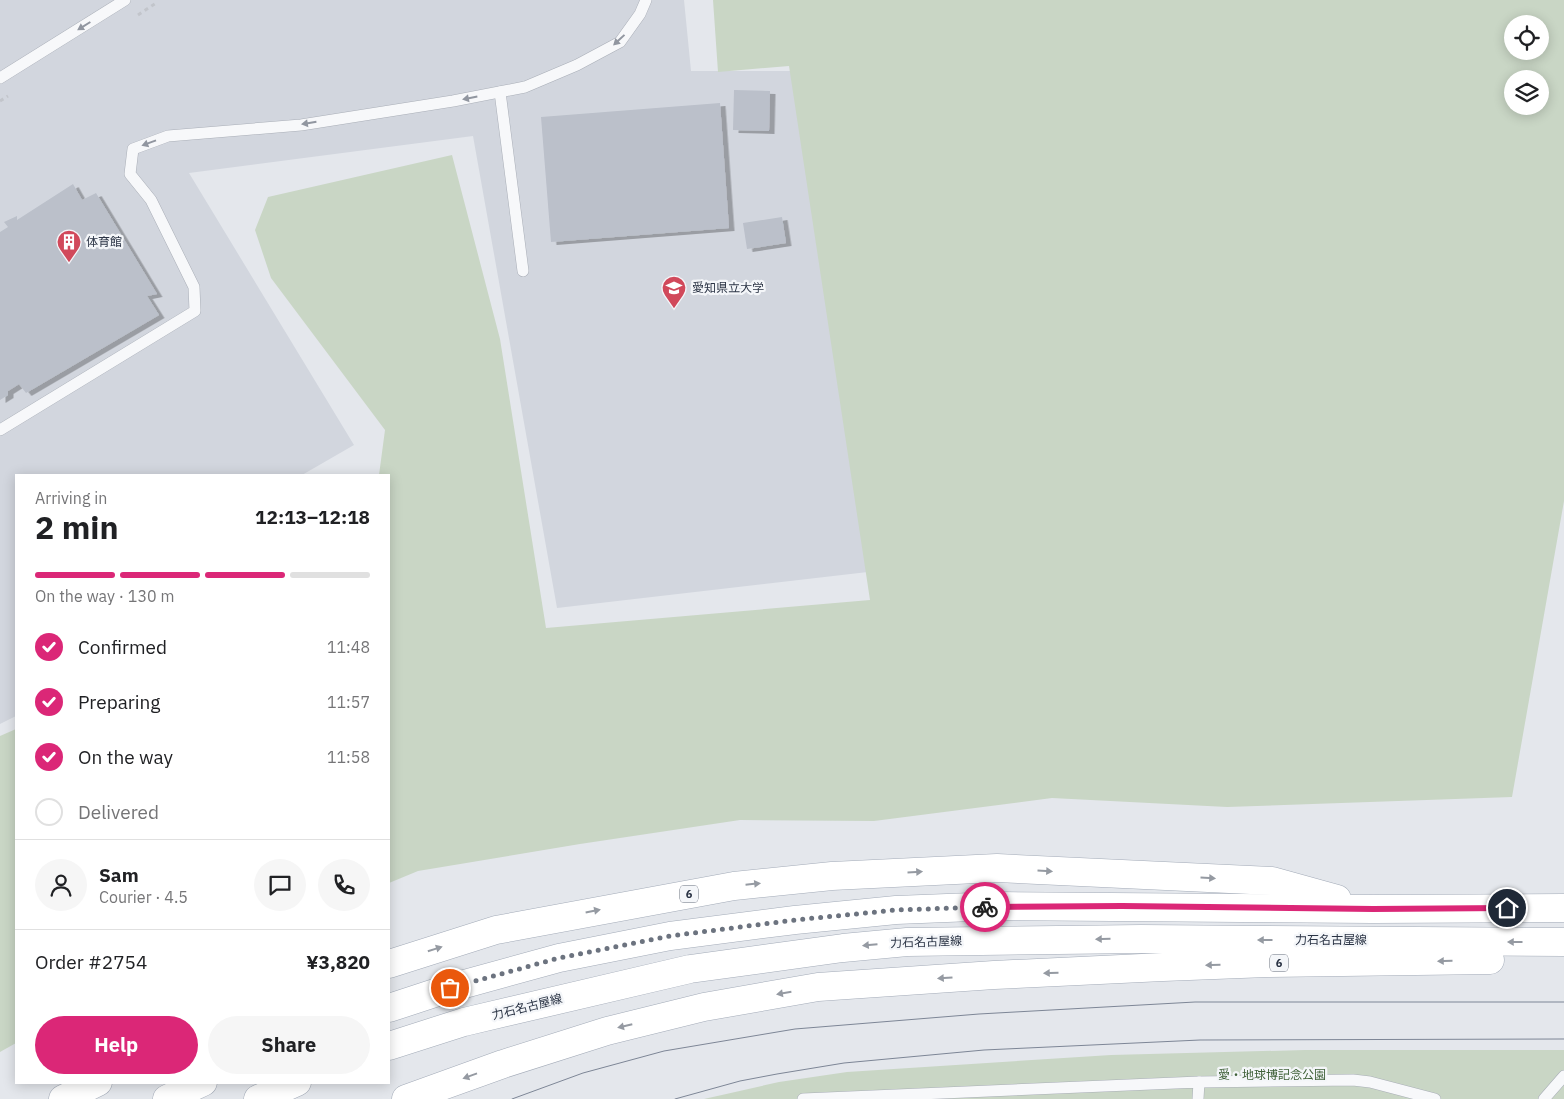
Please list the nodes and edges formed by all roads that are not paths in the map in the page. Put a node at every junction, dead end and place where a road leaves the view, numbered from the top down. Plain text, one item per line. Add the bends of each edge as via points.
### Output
1 (125, 0) edge
2 (646, 0) edge
3 (0, 78) edge
4 (500, 92) junction
5 (523, 271) dead end
6 (0, 430) edge
7 (1564, 908) edge
8 (1373, 909) junction
9 (1564, 942) edge
10 (1564, 960) edge
11 (390, 964) edge
12 (390, 1008) edge
13 (390, 1046) edge
14 (1564, 1076) edge
15 (1198, 1082) junction
16 (94, 1084) edge
17 (198, 1084) edge
18 (293, 1084) edge
19 (64, 1099) edge
20 (168, 1099) edge
21 (258, 1099) edge
22 (406, 1099) edge
23 (803, 1099) edge
24 (1198, 1099) edge
25 (1435, 1099) edge
26 (1544, 1099) edge

1 -> 3 lane
2 -> 4 lane via 620,42 525,87
4 - 5 lane
4 -> 6 lane via 301,125 168,136 132,149 130,174 151,200 194,286 195,311
7 - 8 main road, 6
11 -> 8 main road, 6 via 505,928 734,886 832,876 997,868 1272,881
8 - 12 main road, 6 via 998,906 896,910 795,920 670,936 559,958
9 -> 13 main road, 力石名古屋線 / 6 via 1141,939 871,945 690,969 464,1022
10 -> 22 main road, 6 via 1267,963 818,987 704,1007 607,1030
14 - 26 lane
15 - 23 lane
15 - 24 lane
15 - 25 lane via 1353,1080
16 - 19 main road
17 - 20 main road
18 - 21 main road

